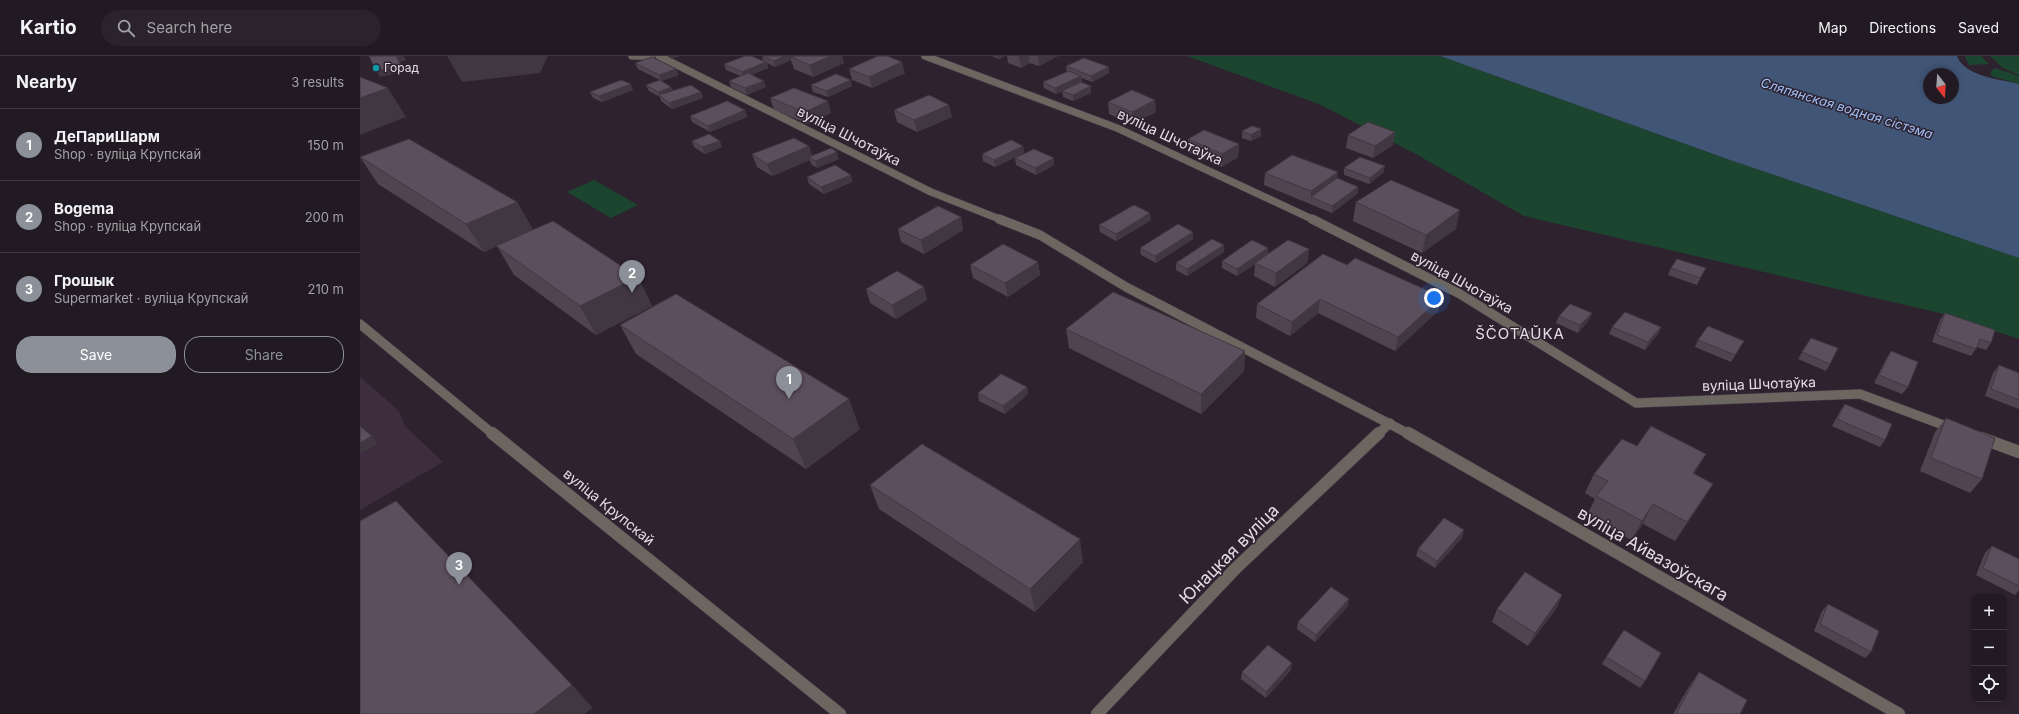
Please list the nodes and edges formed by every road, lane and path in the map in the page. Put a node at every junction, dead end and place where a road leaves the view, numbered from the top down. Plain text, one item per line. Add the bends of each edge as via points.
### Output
1 (632, 56) edge
2 (651, 56) edge
3 (659, 56) edge
4 (925, 56) edge
5 (360, 324) edge
6 (1390, 423) junction
7 (2019, 452) edge
8 (840, 714) edge
9 (1097, 714) edge
10 (1899, 714) edge

1 - 2 street
3 - 6 street, вуліца Шчотаўка via 931,192 1040,235 1126,287
4 - 7 street, вуліца Шчотаўка via 1117,128 1334,229 1460,294 1636,403 1860,394
5 - 8 street, вуліца Крупскай
6 - 9 street, Юнацкая вуліца via 1236,568
6 - 10 street, вуліца Айвазоўскага

